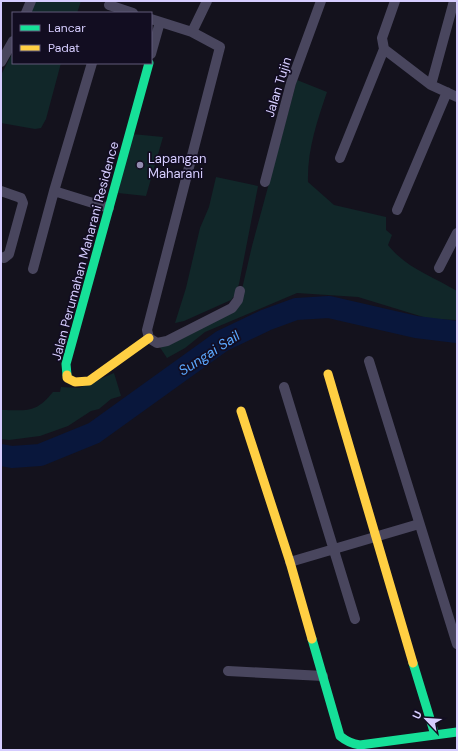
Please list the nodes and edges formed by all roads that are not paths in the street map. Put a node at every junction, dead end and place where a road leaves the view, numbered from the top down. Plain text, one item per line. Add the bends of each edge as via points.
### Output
1 (31, 1) edge
2 (207, 1) edge
3 (321, 1) edge
4 (395, 1) edge
5 (454, 1) edge
6 (109, 6) edge
7 (26, 12) edge
8 (130, 12) edge
9 (155, 21) edge
10 (192, 32) junction
11 (12, 43) edge
12 (152, 46) edge
13 (384, 49) junction
14 (1, 62) edge
15 (92, 64) edge
16 (149, 64) edge
17 (430, 85) junction
18 (447, 92) junction
19 (457, 97) edge
20 (340, 158) dead end
21 (265, 182) dead end
22 (1, 191) edge
23 (54, 192) junction
24 (109, 208) junction
25 (397, 210) dead end
26 (457, 234) edge
27 (1, 257) edge
28 (439, 268) dead end
29 (33, 269) dead end
30 (240, 291) dead end
31 (149, 338) junction
32 (369, 362) dead end
33 (328, 374) dead end
34 (284, 387) dead end
35 (241, 411) dead end
36 (419, 524) junction
37 (376, 537) junction
38 (333, 549) junction
39 (290, 562) junction
40 (355, 619) dead end
41 (457, 644) edge
42 (228, 671) dead end
43 (323, 676) junction
44 (457, 732) edge
45 (435, 735) junction

1 - 7 street
2 - 10 street
3 - 21 street, Jalan Tujin via 291,83
4 - 13 street via 382,38
5 - 17 street
6 - 8 street
9 - 10 street
9 - 12 street
10 - 31 street via 220,47 147,330
11 - 14 street
13 - 17 street
13 - 20 street
15 - 23 street
16 - 24 street, Jalan Perumahan Maharani Residence
17 - 18 street
18 - 19 street
18 - 25 street
22 - 27 street via 20,198 23,203 9,254
23 - 24 street
23 - 29 street
24 - 31 street, Jalan Perumahan Maharani Residence via 66,364 67,378 74,382 89,381
26 - 28 street
30 - 31 street via 238,300 232,308 167,341 157,343
32 - 36 street
33 - 37 street
34 - 38 street
35 - 39 street
36 - 37 street
36 - 41 street
37 - 38 street
37 - 45 street
38 - 39 street
38 - 40 street
39 - 43 street
42 - 43 street
43 - 45 street via 340,736 344,740 360,745
44 - 45 street

